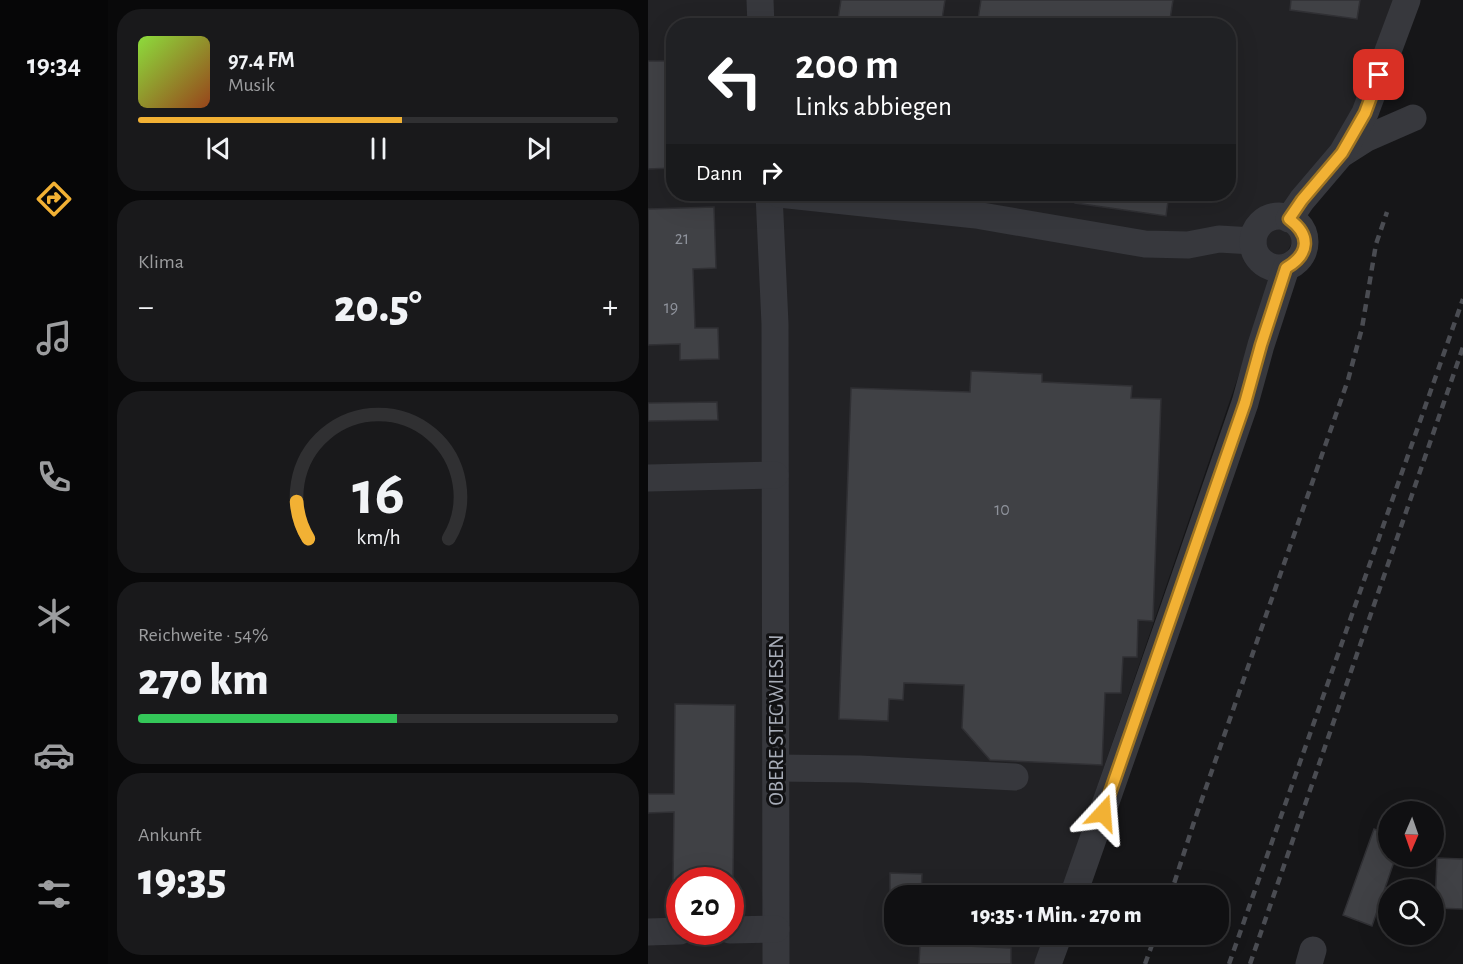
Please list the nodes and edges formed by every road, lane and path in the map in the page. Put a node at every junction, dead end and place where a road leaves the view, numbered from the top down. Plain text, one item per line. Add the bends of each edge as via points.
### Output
1 (760, 0) edge
2 (1407, 0) edge
3 (761, 18) edge
4 (1413, 118) dead end
5 (1342, 153) junction
6 (769, 201) edge
7 (845, 201) edge
8 (1289, 219) junction
9 (1253, 241) junction
10 (1286, 268) junction
11 (775, 475) junction
12 (648, 478) edge
13 (776, 768) junction
14 (1015, 777) dead end
15 (1077, 885) edge
16 (776, 929) junction
17 (744, 930) edge
18 (648, 932) edge
19 (666, 932) edge
20 (1055, 945) edge
21 (777, 964) edge
22 (1048, 964) edge

1 - 3 street
2 - 5 street via 1365,113
4 - 5 street
5 - 8 street
6 - 11 street, OBERE STEGWIESEN via 775,324
7 - 9 street via 976,215 1144,244
8 - 9 street via 1277,216 1265,220 1256,229
8 - 10 street via 1299,226 1305,238 1298,261
9 - 10 street via 1257,257 1270,267
10 - 15 street via 1245,403
11 - 12 street
11 - 13 street, OBERE STEGWIESEN
13 - 14 street
13 - 16 street, OBERE STEGWIESEN
16 - 17 street
16 - 21 street, OBERE STEGWIESEN
18 - 19 street
20 - 22 street

